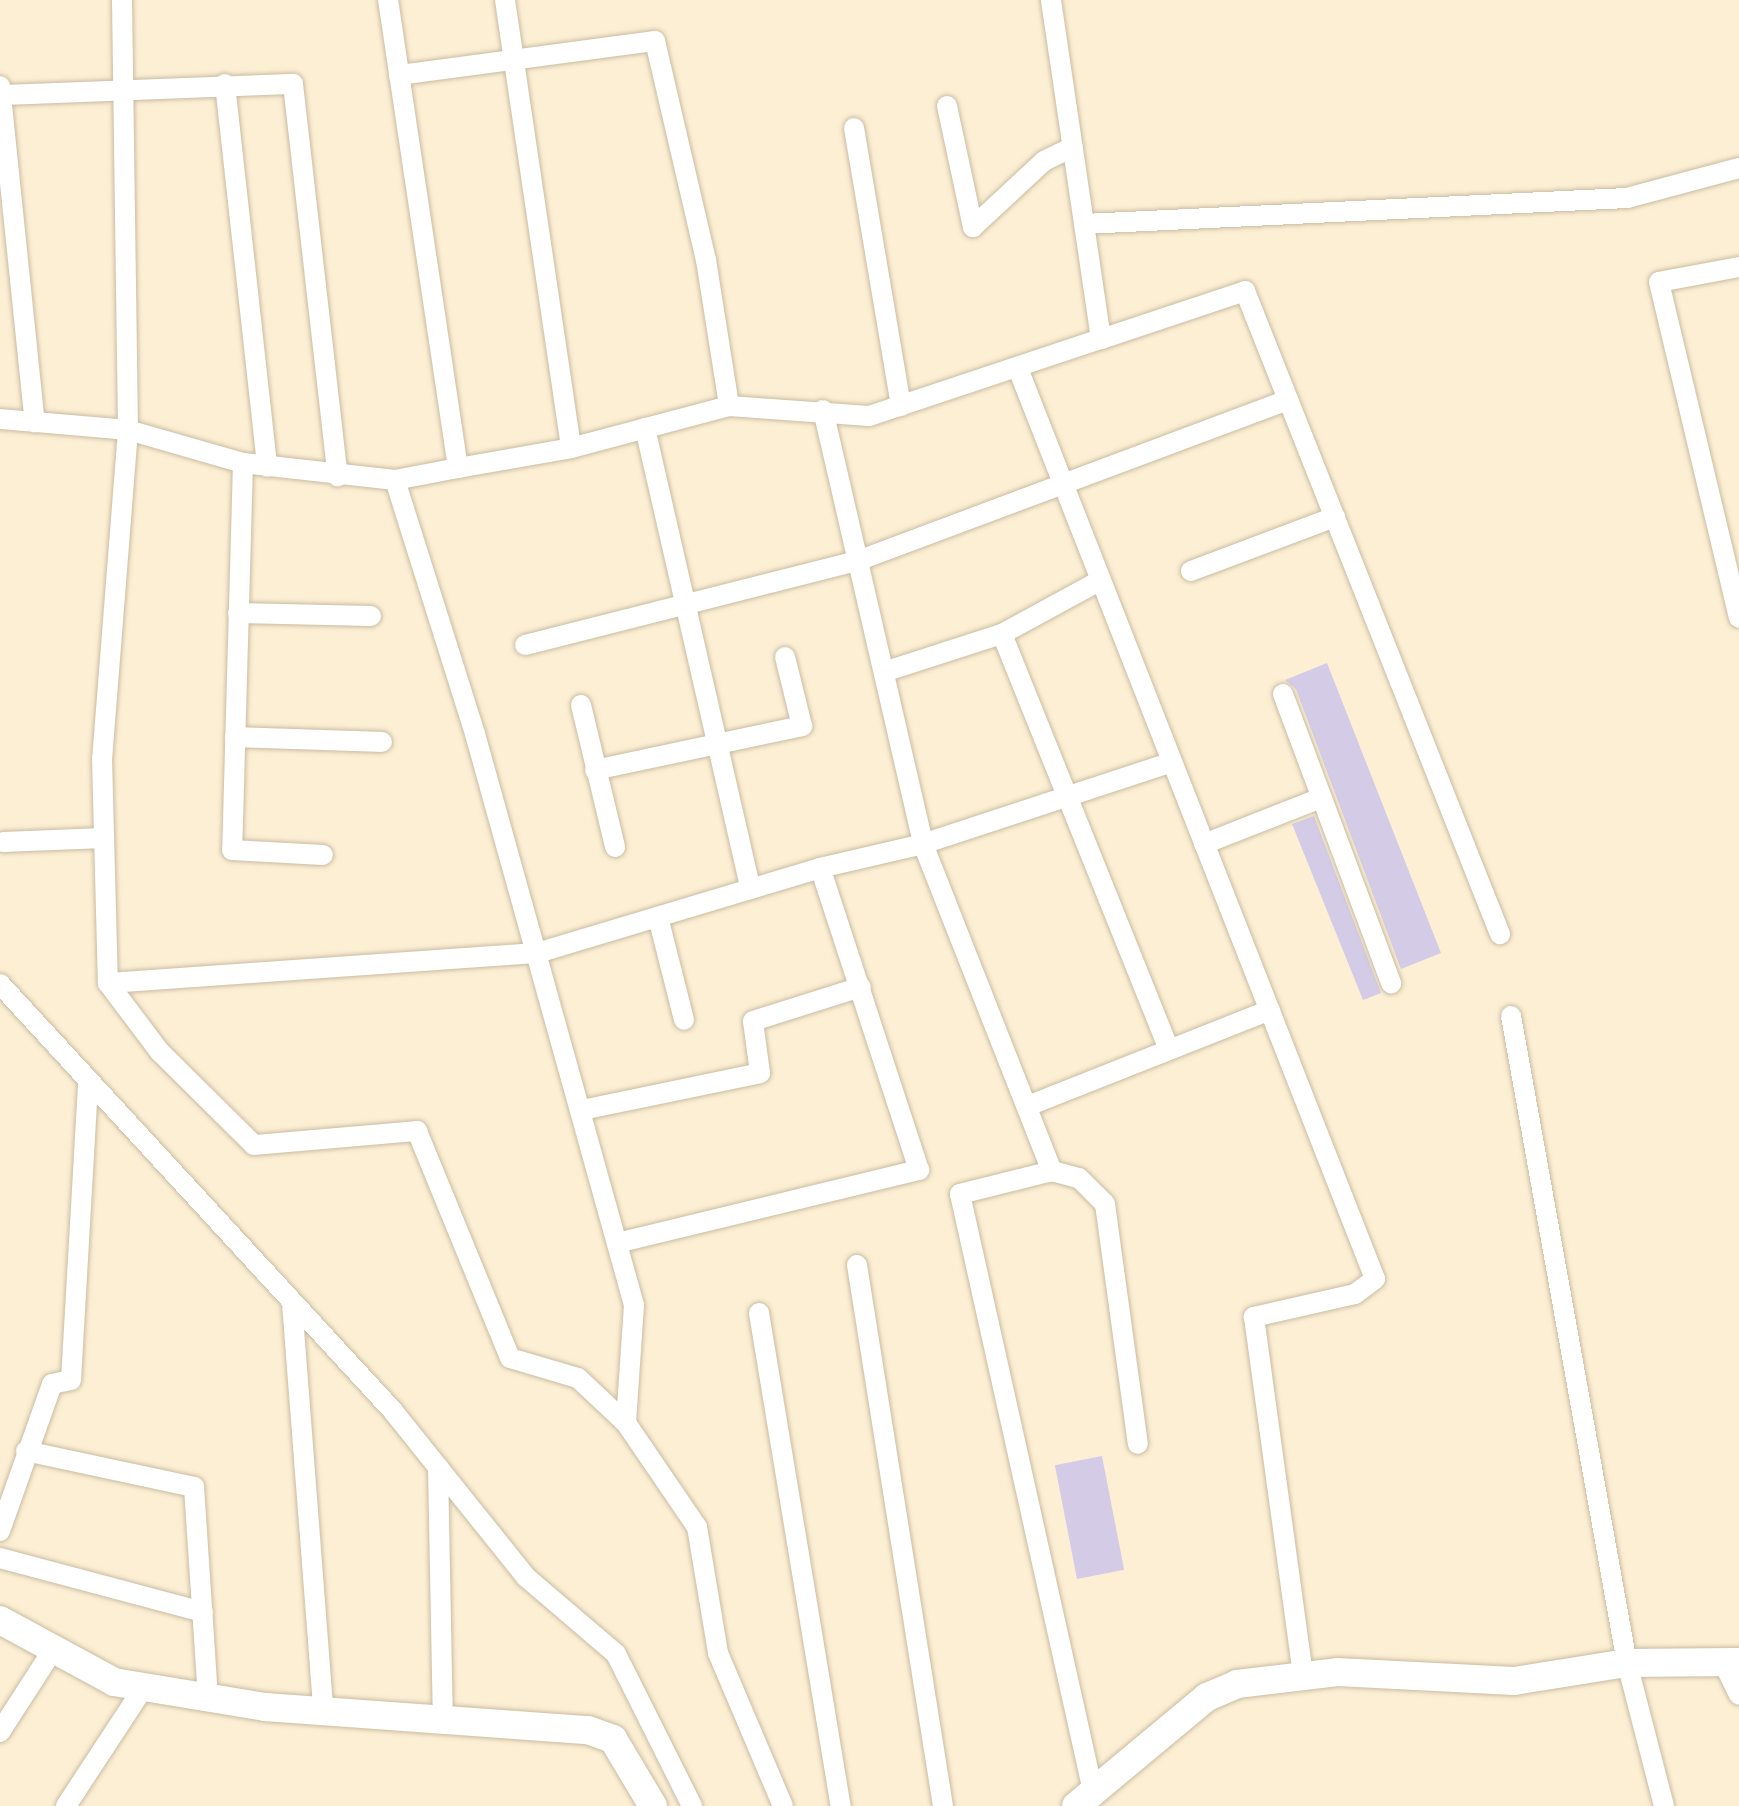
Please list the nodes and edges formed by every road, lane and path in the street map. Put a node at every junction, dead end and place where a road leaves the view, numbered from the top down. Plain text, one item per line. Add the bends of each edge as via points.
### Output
1 (122, 0) edge
2 (388, 0) edge
3 (504, 0) edge
4 (1051, 0) edge
5 (514, 58) junction
6 (398, 75) junction
7 (0, 84) edge
8 (225, 84) junction
9 (125, 85) junction
10 (1, 96) edge
11 (947, 106) dead end
12 (854, 128) dead end
13 (1073, 147) junction
14 (1739, 168) edge
15 (1084, 224) junction
16 (1739, 267) edge
17 (1102, 339) junction
18 (1019, 371) junction
19 (1288, 400) junction
20 (729, 406) junction
21 (901, 406) junction
22 (823, 410) junction
23 (0, 420) edge
24 (35, 422) junction
25 (645, 428) junction
26 (128, 430) junction
27 (571, 448) junction
28 (243, 462) junction
29 (267, 467) junction
30 (458, 468) junction
31 (338, 476) junction
32 (395, 480) junction
33 (1063, 483) junction
34 (1335, 516) junction
35 (860, 560) junction
36 (1192, 571) dead end
37 (1101, 580) junction
38 (685, 602) junction
39 (238, 613) junction
40 (371, 616) dead end
41 (1739, 618) edge
42 (1002, 634) junction
43 (525, 645) dead end
44 (785, 657) dead end
45 (884, 672) junction
46 (1284, 694) dead end
47 (581, 705) dead end
48 (235, 737) junction
49 (382, 742) dead end
50 (717, 744) junction
51 (1172, 762) junction
52 (595, 770) junction
53 (1066, 797) junction
54 (1320, 798) junction
55 (104, 838) junction
56 (2, 842) dead end
57 (922, 844) junction
58 (1204, 844) junction
59 (616, 847) dead end
60 (324, 854) dead end
61 (820, 868) junction
62 (751, 889) junction
63 (658, 917) junction
64 (1500, 934) dead end
65 (537, 952) junction
66 (108, 983) junction
67 (1391, 983) dead end
68 (0, 984) edge
69 (862, 986) junction
70 (1270, 1010) junction
71 (1511, 1016) dead end
72 (684, 1020) dead end
73 (1169, 1050) junction
74 (88, 1082) junction
75 (1030, 1105) junction
76 (582, 1110) junction
77 (1052, 1171) junction
78 (618, 1243) junction
79 (857, 1265) dead end
80 (292, 1303) junction
81 (759, 1313) dead end
82 (626, 1423) junction
83 (1138, 1444) dead end
84 (26, 1451) junction
85 (438, 1467) junction
86 (0, 1531) edge
87 (0, 1558) edge
88 (202, 1612) junction
89 (0, 1620) edge
90 (51, 1653) junction
91 (1627, 1663) junction
92 (1732, 1664) edge
93 (1303, 1677) junction
94 (144, 1687) junction
95 (1739, 1695) edge
96 (208, 1697) junction
97 (323, 1710) junction
98 (444, 1718) junction
99 (0, 1732) edge
100 (1085, 1801) edge
101 (66, 1806) edge
102 (653, 1806) edge
103 (692, 1806) edge
104 (782, 1806) edge
105 (841, 1806) edge
106 (943, 1806) edge
107 (1664, 1806) edge

1 - 9 street
2 - 6 street
3 - 5 street
4 - 13 street
5 - 6 street
5 - 20 street via 655,41 706,260
5 - 27 street
6 - 30 street
7 - 10 street
8 - 9 street
8 - 29 street
8 - 31 street via 293,84
9 - 10 street
9 - 26 street
10 - 24 street
11 - 13 street via 973,227 993,216 1044,161
12 - 21 street
13 - 15 street
14 - 15 street via 1627,198
15 - 17 street
16 - 41 street via 1658,282
17 - 18 street
17 - 19 street via 1244,291
18 - 21 street
18 - 33 street
19 - 33 street
19 - 34 street
20 - 22 street
20 - 25 street
21 - 22 street via 869,416
22 - 35 street
23 - 24 street
24 - 26 street
25 - 27 street
25 - 38 street
26 - 28 street
26 - 55 street via 102,758
27 - 30 street
28 - 29 street
28 - 39 street
29 - 31 street
30 - 32 street
31 - 32 street
32 - 65 street
33 - 35 street
33 - 37 street
34 - 36 street
34 - 64 street
35 - 38 street
35 - 45 street
37 - 42 street
37 - 51 street
38 - 43 street
38 - 50 street
39 - 40 street
39 - 48 street
42 - 45 street
42 - 53 street
44 - 50 street via 802,726
45 - 57 street
46 - 54 street
47 - 52 street
48 - 49 street
48 - 60 street via 232,850
50 - 52 street
50 - 62 street
51 - 53 street
51 - 58 street
52 - 59 street
53 - 57 street
53 - 73 street
54 - 58 street
54 - 67 street
55 - 56 street
55 - 66 street
57 - 61 street
57 - 75 street
58 - 70 street
61 - 62 street
61 - 69 street
62 - 63 street
63 - 65 street
63 - 72 street
65 - 66 street
65 - 76 street
66 - 82 street via 160,1052 254,1145 417,1131 510,1358 578,1378
68 - 74 street
69 - 76 street via 753,1021 760,1073
69 - 78 street via 919,1170
70 - 73 street
70 - 93 street via 1376,1279 1355,1294 1254,1317
71 - 91 street
73 - 75 street
74 - 80 street
74 - 84 street via 70,1380 52,1384
75 - 77 street
76 - 78 street
77 - 83 street via 1079,1178 1105,1204
77 - 100 street via 960,1194
78 - 82 street via 634,1306
79 - 106 street
80 - 85 street
80 - 97 street
81 - 105 street
82 - 104 street via 697,1527 718,1653
84 - 86 street
84 - 88 street via 194,1487
85 - 98 street
85 - 103 street via 526,1577 616,1654
87 - 88 street
88 - 96 street
89 - 90 street
90 - 94 street
90 - 99 street
91 - 92 street
91 - 93 street via 1514,1681
91 - 107 street
92 - 95 street
93 - 100 street via 1237,1684 1207,1698
94 - 96 street
94 - 101 street
96 - 97 street
97 - 98 street
98 - 102 street via 613,1739

